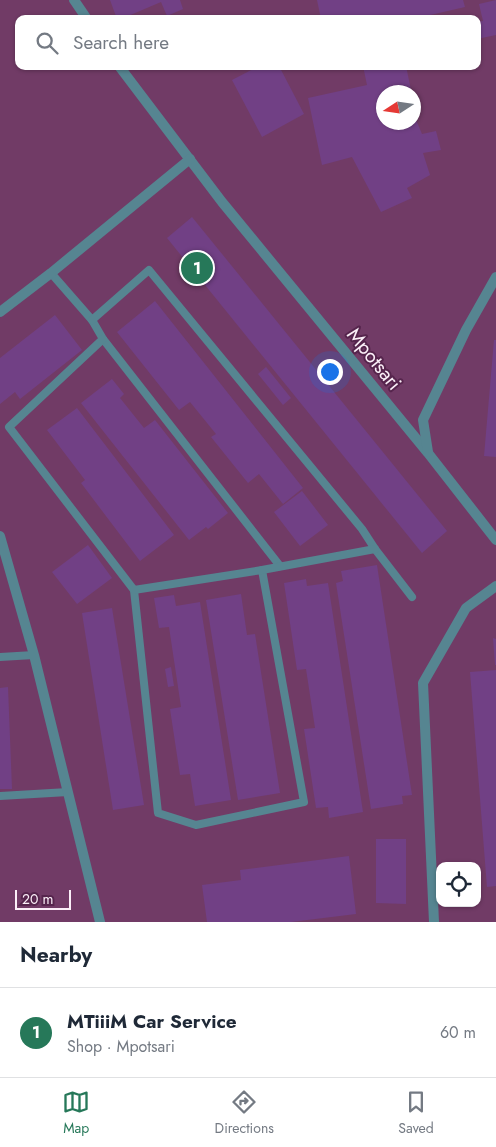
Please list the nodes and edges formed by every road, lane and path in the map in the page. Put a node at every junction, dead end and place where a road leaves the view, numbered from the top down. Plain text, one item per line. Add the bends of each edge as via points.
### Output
1 (74, 0) edge
2 (83, 15) edge
3 (122, 70) edge
4 (190, 159) junction
5 (51, 273) junction
6 (496, 277) edge
7 (0, 312) edge
8 (92, 320) junction
9 (103, 339) junction
10 (428, 453) junction
11 (0, 536) edge
12 (496, 540) edge
13 (375, 549) junction
14 (280, 566) junction
15 (262, 570) junction
16 (496, 586) edge
17 (134, 590) junction
18 (412, 597) dead end
19 (34, 655) junction
20 (0, 657) edge
21 (68, 792) junction
22 (0, 796) edge
23 (100, 922) edge
24 (434, 922) edge

1 - 2 street
3 - 4 street, Mpotsari
4 - 5 street
4 - 10 street, Mpotsari
5 - 7 street
5 - 8 lane
6 - 10 street via 466,330 423,420
8 - 9 lane
8 - 13 lane via 149,270
9 - 14 lane
9 - 17 lane via 9,426
10 - 12 street, Mpotsari
11 - 19 street
13 - 14 lane
13 - 18 lane
14 - 15 lane
15 - 17 lane
15 - 17 lane via 304,802 196,825 158,813
16 - 24 street via 466,608 423,683
19 - 20 lane
19 - 21 street
21 - 22 lane
21 - 23 street

